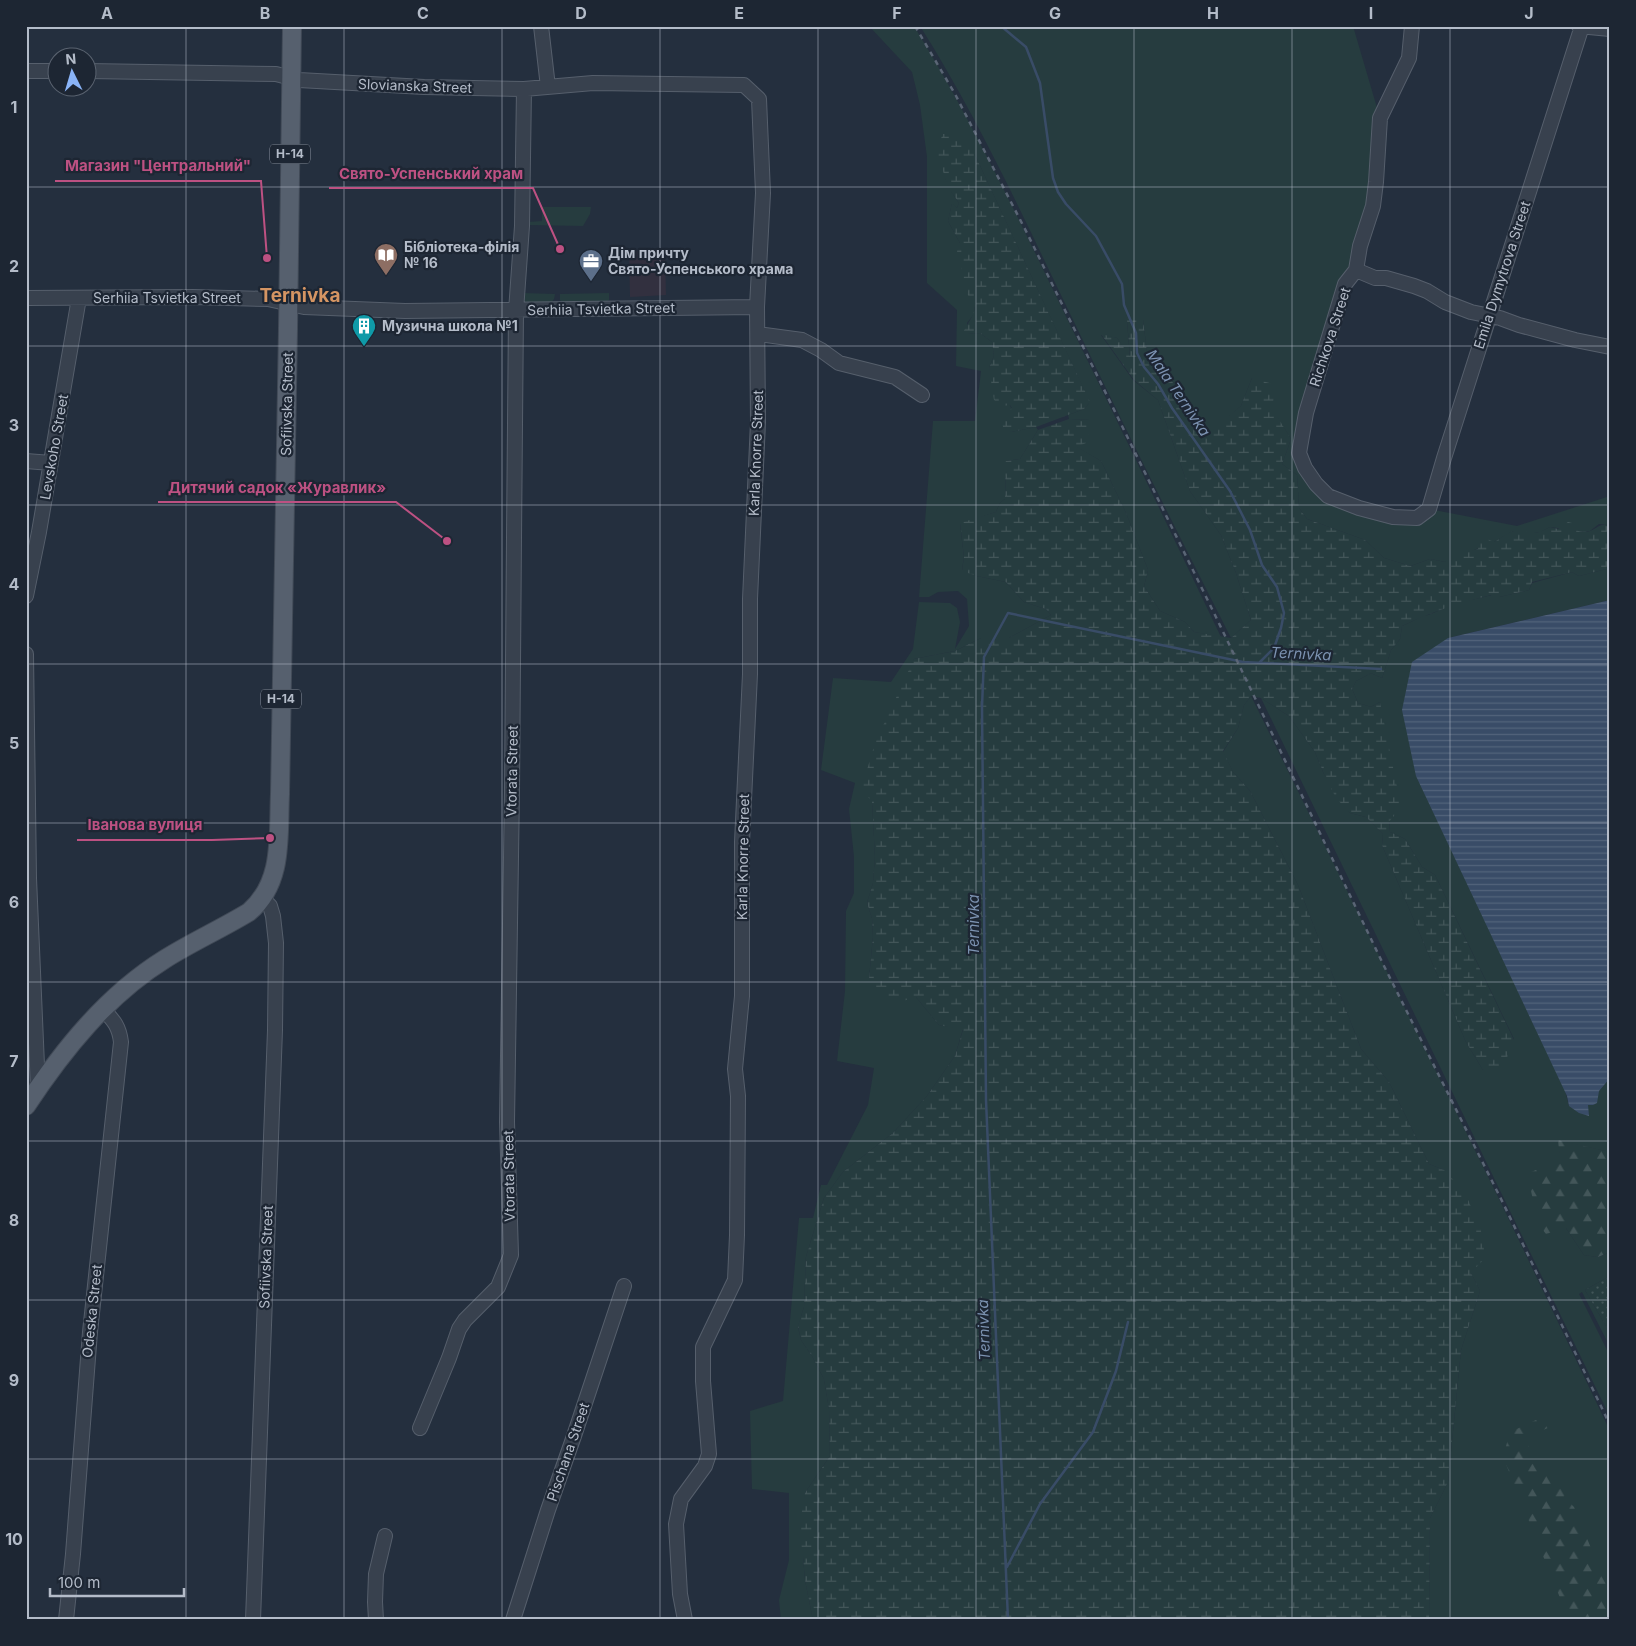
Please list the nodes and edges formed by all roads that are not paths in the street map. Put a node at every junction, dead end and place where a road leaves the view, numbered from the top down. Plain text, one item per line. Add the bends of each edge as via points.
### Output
1 (292, 26) edge
2 (541, 26) edge
3 (1412, 26) edge
4 (1581, 27) edge
5 (1610, 29) edge
6 (26, 71) edge
7 (48, 71) edge
8 (98, 72) edge
9 (291, 78) junction
10 (744, 84) joint
11 (548, 87) junction
12 (524, 89) junction
13 (1356, 270) junction
14 (26, 298) edge
15 (79, 298) junction
16 (288, 303) junction
17 (757, 307) junction
18 (516, 311) junction
19 (1489, 316) junction
20 (758, 334) junction
21 (1610, 347) edge
22 (922, 395) dead end
23 (26, 461) edge
24 (50, 463) junction
25 (1417, 518) joint
26 (26, 596) edge
27 (26, 654) edge
28 (262, 898) junction
29 (103, 1009) junction
30 (38, 1089) junction
31 (26, 1106) edge
32 (624, 1286) dead end
33 (420, 1428) dead end
34 (385, 1536) dead end
35 (66, 1620) edge
36 (253, 1620) edge
37 (376, 1620) edge
38 (513, 1620) edge
39 (685, 1620) edge

1 - 9 main road, Sofiivska Street / Н-14
2 - 11 street
3 - 13 street, Richkova Street via 1409,58 1380,118 1373,206
4 - 5 street
4 - 19 street, Emila Dymytrova Street
6 - 7 street
8 - 9 street, Slovianska Street via 276,74
9 - 12 street, Slovianska Street via 387,86
9 - 16 main road, Sofiivska Street / Н-14
10 - 11 street, Slovianska Street via 593,83
10 - 17 street, Karla Knorre Street via 759,99 763,193
11 - 12 street, Slovianska Street
12 - 18 street, Vtorata Street via 522,226
13 - 19 street via 1375,278 1414,286 1445,302
13 - 25 street, Richkova Street via 1346,284 1306,413 1299,453 1305,468 1328,496 1392,517
14 - 15 street, Serhiia Tsvietka Street
15 - 16 street, Serhiia Tsvietka Street via 193,297
15 - 24 street, Levskoho Street
16 - 18 street, Serhiia Tsvietka Street via 304,307 405,311
16 - 28 main road, Sofiivska Street / Н-14 via 280,794 275,870
17 - 18 street, Serhiia Tsvietka Street
17 - 20 street, Karla Knorre Street
18 - 33 street, Vtorata Street via 507,1122 511,1255 498,1287 459,1329
19 - 21 street
19 - 25 street, Emila Dymytrova Street via 1429,509
20 - 22 street via 802,340 839,363 895,377
20 - 39 street, Karla Knorre Street via 758,422 742,842 742,996 735,1069 738,1096 735,1280 702,1347 709,1454 705,1466 681,1498 676,1524
23 - 24 street
24 - 26 street, Levskoho Street
27 - 30 street via 29,878
28 - 29 main road, Sofiivska Street / Н-14 via 249,912 230,924 152,967
28 - 36 street, Sofiivska Street via 270,906 275,934 275,1021
29 - 30 main road, Sofiivska Street / Н-14 via 62,1055
29 - 35 street, Odeska Street via 114,1020 121,1042 90,1332
30 - 31 main road, Н-14
32 - 38 street, Pischana Street
34 - 37 street via 376,1574

